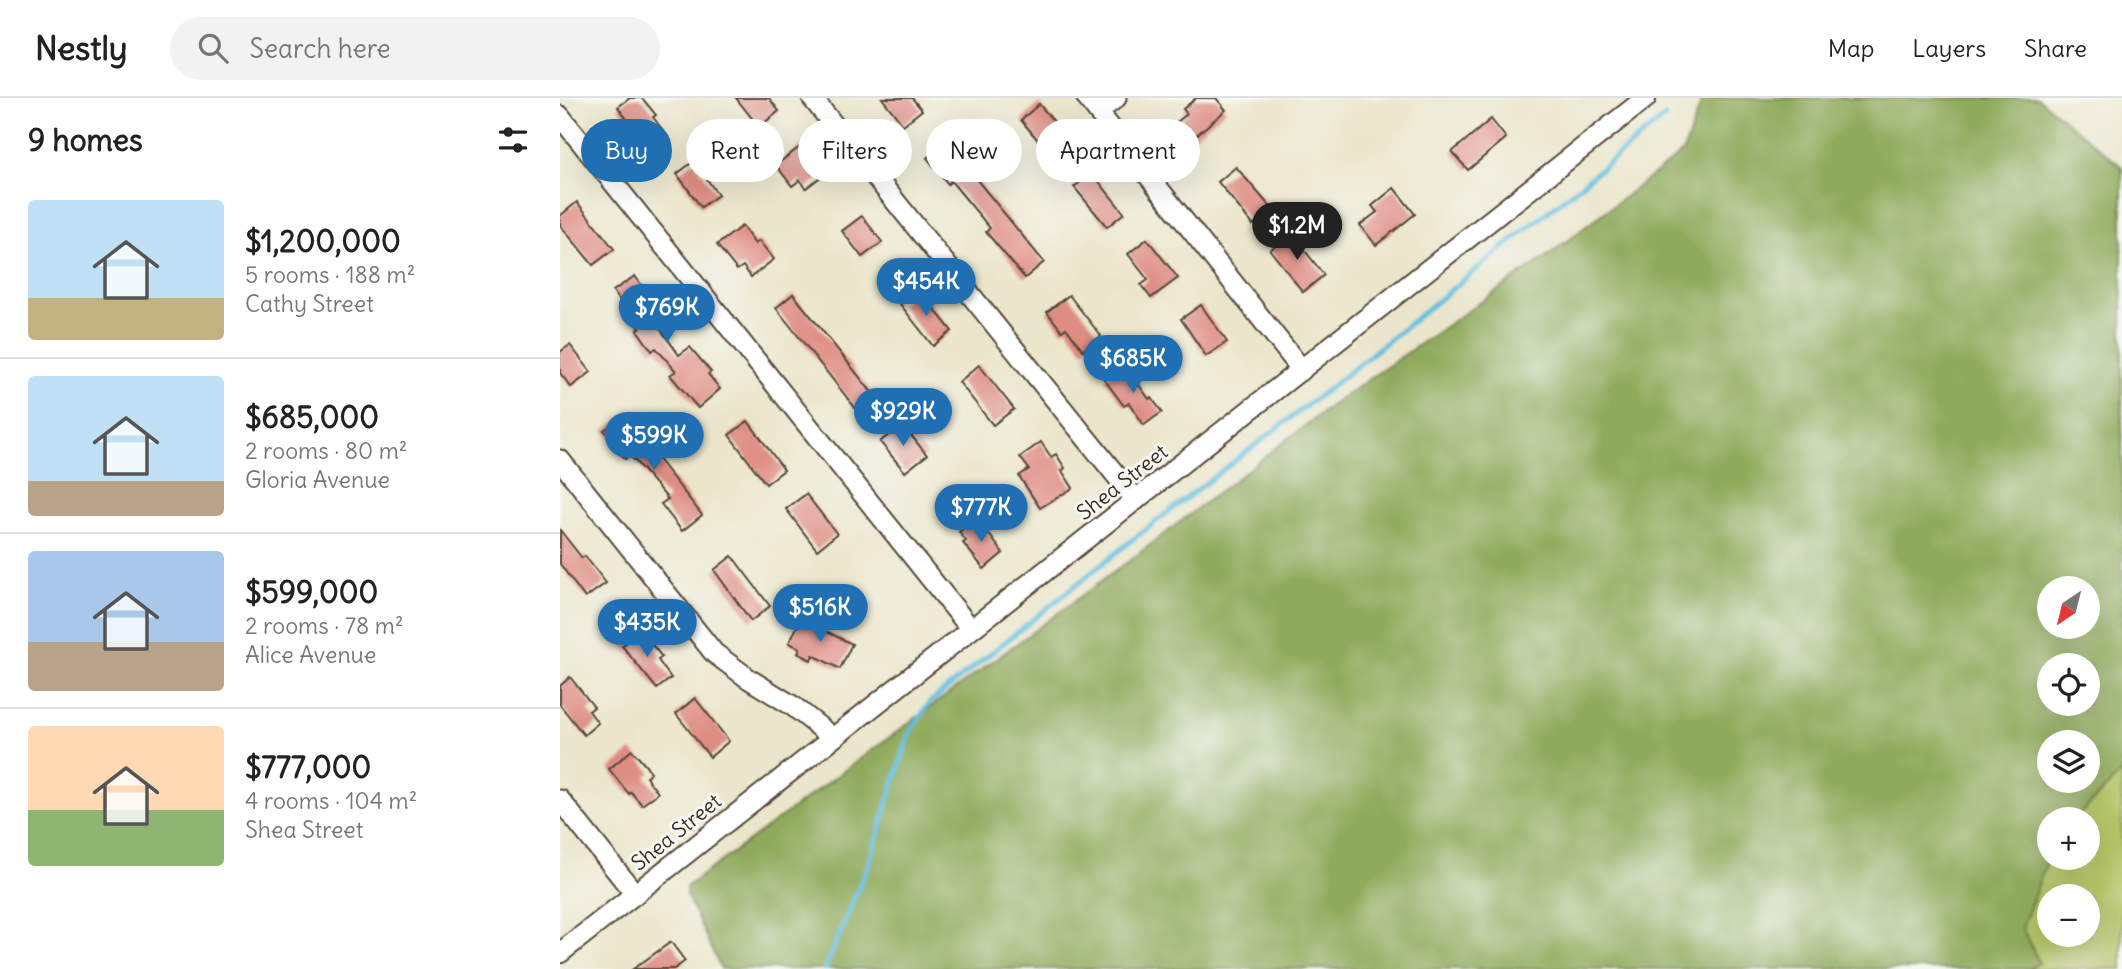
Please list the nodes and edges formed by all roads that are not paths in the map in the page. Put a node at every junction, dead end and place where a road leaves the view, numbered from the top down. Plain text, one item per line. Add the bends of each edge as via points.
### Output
1 (812, 98) edge
2 (1116, 98) edge
3 (1636, 101) edge
4 (1092, 105) edge
5 (560, 116) edge
6 (1302, 370) junction
7 (560, 460) edge
8 (1136, 500) junction
9 (971, 629) junction
10 (832, 737) junction
11 (560, 800) edge
12 (635, 894) junction
13 (560, 953) edge

1 - 8 street
2 - 4 street
3 - 6 street, Shea Street
4 - 6 street
5 - 9 street
6 - 8 street, Shea Street
7 - 10 street via 714,653
8 - 9 street, Shea Street
9 - 10 street, Shea Street
10 - 12 street, Shea Street
11 - 12 street
12 - 13 street, Shea Street

